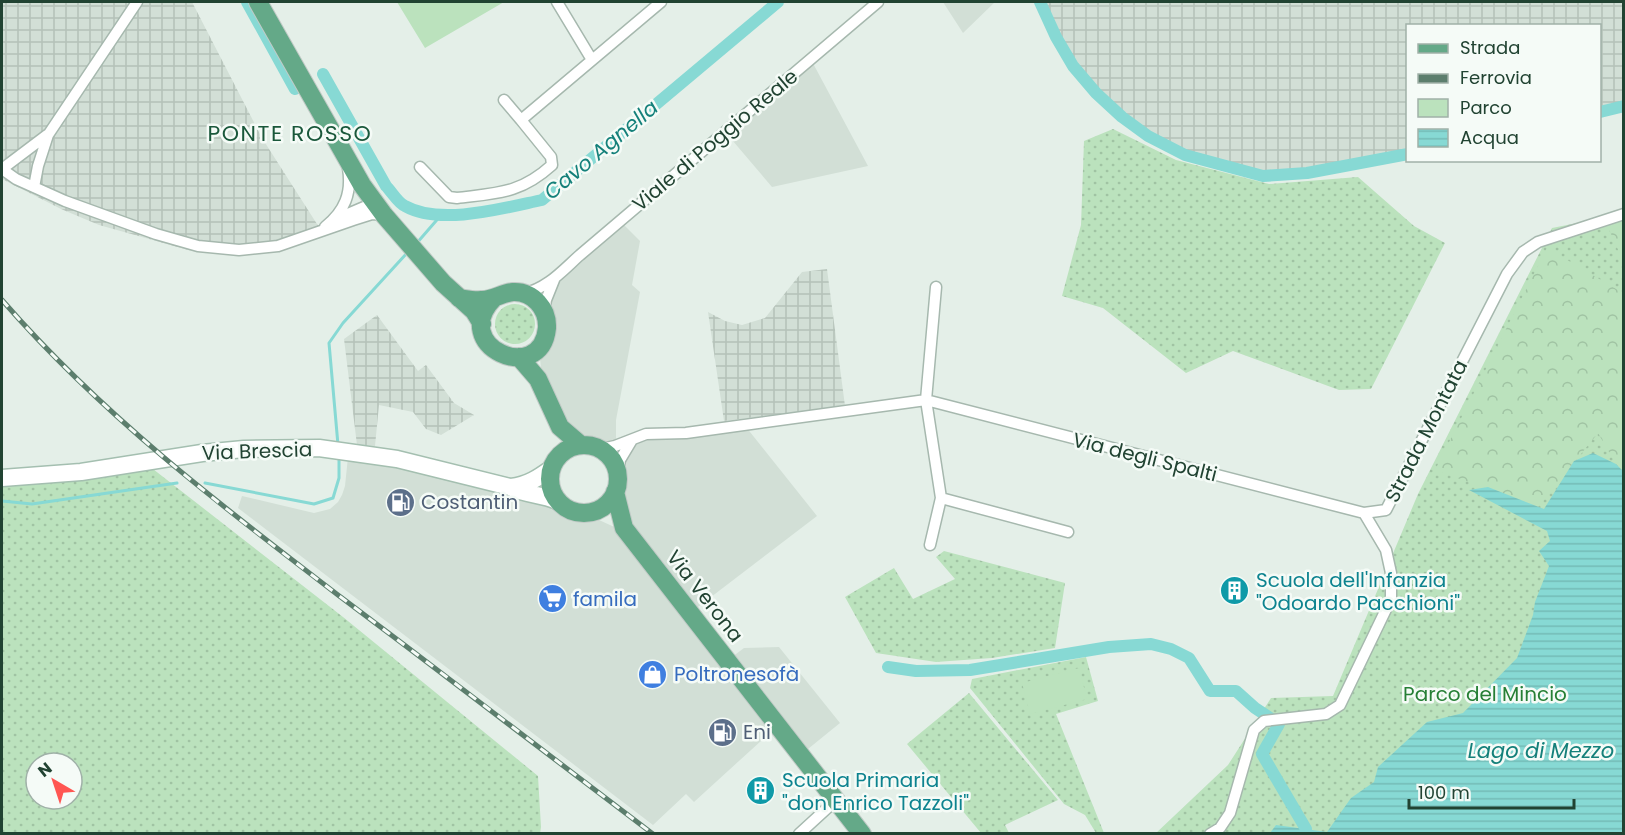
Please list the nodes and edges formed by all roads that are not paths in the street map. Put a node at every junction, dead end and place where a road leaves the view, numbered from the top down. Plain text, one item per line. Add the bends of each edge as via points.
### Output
1 (137, 2) edge
2 (258, 2) edge
3 (557, 2) edge
4 (660, 2) edge
5 (878, 2) edge
6 (592, 60) junction
7 (504, 100) dead end
8 (521, 120) junction
9 (48, 135) junction
10 (346, 159) junction
11 (420, 167) dead end
12 (2, 169) edge
13 (34, 187) junction
14 (381, 210) junction
15 (1623, 214) edge
16 (332, 222) junction
17 (322, 229) junction
18 (554, 280) junction
19 (936, 287) dead end
20 (523, 294) junction
21 (459, 298) junction
22 (494, 298) junction
23 (544, 313) junction
24 (482, 324) junction
25 (538, 348) junction
26 (519, 357) junction
27 (538, 379) junction
28 (926, 400) junction
29 (560, 427) junction
30 (632, 439) junction
31 (581, 445) junction
32 (601, 449) junction
33 (556, 461) junction
34 (618, 472) junction
35 (2, 478) edge
36 (510, 488) junction
37 (615, 492) junction
38 (940, 498) junction
39 (557, 501) junction
40 (588, 513) junction
41 (1364, 513) junction
42 (624, 528) junction
43 (1068, 532) dead end
44 (930, 545) dead end
45 (836, 801) junction
46 (799, 834) edge
47 (862, 834) edge
48 (1210, 834) edge

1 - 9 street
2 - 10 main road
3 - 6 street
4 - 6 street
5 - 18 street, Viale di Poggio Reale
6 - 8 street
7 - 8 street
8 - 11 street via 551,157 552,165 511,191 449,198
9 - 12 street
9 - 13 street
10 - 14 main road
10 - 16 street via 349,192
12 - 13 street
13 - 17 street via 106,217 198,246 238,250 278,246
14 - 16 street via 363,207
14 - 17 street
14 - 21 main road
15 - 41 street, Strada Montata via 1538,242 1523,252 1507,274 1386,510
16 - 17 street
18 - 20 street, Viale di Poggio Reale
18 - 23 street, Viale di Poggio Reale
19 - 28 street
20 - 22 main road via 515,292
20 - 23 main road via 538,302
21 - 22 main road
21 - 24 main road
22 - 24 main road
23 - 25 main road via 546,334
24 - 26 main road via 486,342 494,351
25 - 26 main road
25 - 27 main road
26 - 27 main road
27 - 29 main road
28 - 30 street, Via degli Spalti via 686,433 646,434
28 - 38 street
28 - 41 street, Via degli Spalti
29 - 31 main road
29 - 33 main road
30 - 32 street, Via degli Spalti
30 - 34 street
31 - 32 main road
31 - 33 main road via 570,448
32 - 34 main road
33 - 36 main road via 532,482
33 - 39 main road via 550,486
34 - 37 main road
35 - 36 main road, Via Brescia via 81,472 234,450 324,449 397,459
36 - 39 main road, Via Brescia
37 - 40 main road via 600,509
37 - 42 main road, Via Verona
38 - 43 street
38 - 44 street
39 - 40 main road via 576,512
40 - 42 main road, Via Verona
41 - 48 street, Strada Montata via 1386,550 1391,573 1390,599 1340,705 1326,714 1264,722 1254,730 1230,813 1220,828
42 - 45 main road, Via Verona
45 - 46 street
45 - 47 main road, Via Verona

